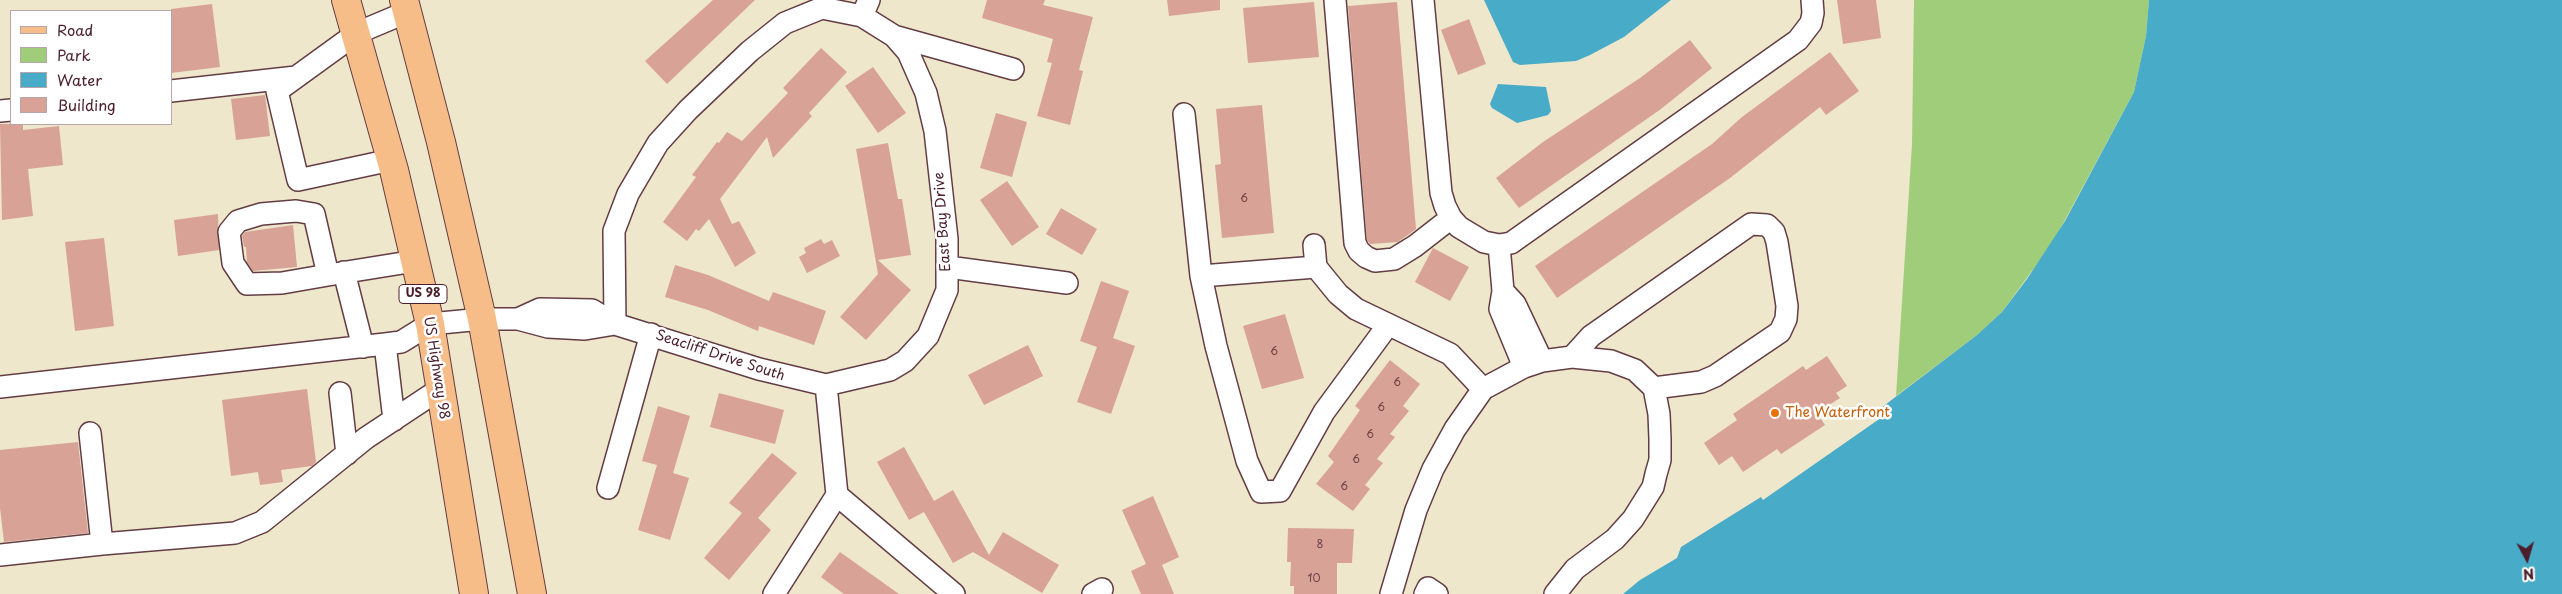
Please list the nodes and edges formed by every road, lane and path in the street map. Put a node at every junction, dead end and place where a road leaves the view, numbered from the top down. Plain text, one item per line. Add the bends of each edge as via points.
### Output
1 (346, 0) edge
2 (1335, 0) edge
3 (1423, 0) edge
4 (1812, 0) edge
5 (406, 6) edge
6 (866, 8) edge
7 (356, 33) junction
8 (894, 36) junction
9 (1013, 69) dead end
10 (296, 77) junction
11 (172, 91) edge
12 (1184, 114) dead end
13 (391, 160) junction
14 (1451, 218) junction
15 (1314, 245) dead end
16 (1499, 245) junction
17 (415, 261) junction
18 (948, 267) junction
19 (1316, 267) junction
20 (336, 273) junction
21 (1201, 276) junction
22 (1067, 283) dead end
23 (482, 318) junction
24 (430, 324) junction
25 (615, 324) junction
26 (1388, 325) junction
27 (651, 334) junction
28 (385, 344) junction
29 (363, 347) junction
30 (1572, 356) junction
31 (1533, 364) junction
32 (826, 385) junction
33 (0, 387) edge
34 (1654, 388) junction
35 (440, 389) junction
36 (1483, 389) junction
37 (340, 393) dead end
38 (394, 420) junction
39 (90, 434) dead end
40 (347, 454) junction
41 (608, 488) dead end
42 (837, 495) junction
43 (102, 544) junction
44 (0, 555) edge
45 (474, 594) edge
46 (532, 594) edge
47 (774, 594) edge
48 (954, 594) edge
49 (1391, 594) edge
50 (1425, 594) edge
51 (1437, 594) edge
52 (1554, 594) edge

1 - 7 main road, US Highway 98 / US 98
2 - 14 street via 1355,243 1366,257 1375,260 1394,258
3 - 14 street via 1441,192
4 - 16 street via 1814,13 1811,23 1798,40 1511,243
5 - 7 street
5 - 23 main road
6 - 8 street, East Bay Drive
6 - 25 street, East Bay Drive via 822,8 785,23 688,110 658,143 628,194 614,232
7 - 10 street
7 - 13 main road, US Highway 98 / US 98
8 - 9 street
8 - 18 street, East Bay Drive via 908,52 926,93 935,131
10 - 11 street
10 - 13 street via 277,91 298,180
12 - 21 street
13 - 17 main road, US Highway 98 / US 98
14 - 16 street via 1459,227 1484,242
15 - 19 street
16 - 31 street via 1503,291 1500,309
17 - 20 street
17 - 24 main road, US Highway 98 / US 98
18 - 22 street
18 - 32 street, East Bay Drive via 947,290 934,324 928,336 905,361 890,370
19 - 21 street
19 - 26 street via 1323,278 1356,309
20 - 20 street via 314,214 296,211 261,214 238,221 229,232 233,263 247,284 282,283
20 - 29 street
21 - 26 street via 1247,461 1261,492 1280,491 1324,412
23 - 24 street, Seacliff Drive South
23 - 25 street, Seacliff Drive South via 518,318 540,309 592,310
23 - 46 main road
24 - 28 street via 401,342
24 - 35 main road, US Highway 98 / US 98
25 - 27 street, Seacliff Drive South
26 - 36 street via 1450,354
27 - 32 street, Seacliff Drive South via 759,370
27 - 41 street
28 - 29 street
28 - 38 street
29 - 33 street
30 - 31 street
30 - 34 street via 1611,361 1635,370
30 - 34 street via 1591,336 1751,224 1767,225 1777,242 1787,306 1780,332 1715,376 1701,382
31 - 36 street
32 - 42 street
34 - 52 street via 1659,414 1660,460 1653,487 1633,519 1615,539 1575,569
35 - 38 street
35 - 45 main road, US Highway 98 / US 98
36 - 49 street via 1455,429 1433,469 1416,510
37 - 40 street
38 - 40 street
39 - 43 street
40 - 43 street via 262,522 235,533
42 - 47 street
42 - 48 street
43 - 44 street
50 - 51 street via 1428,588

